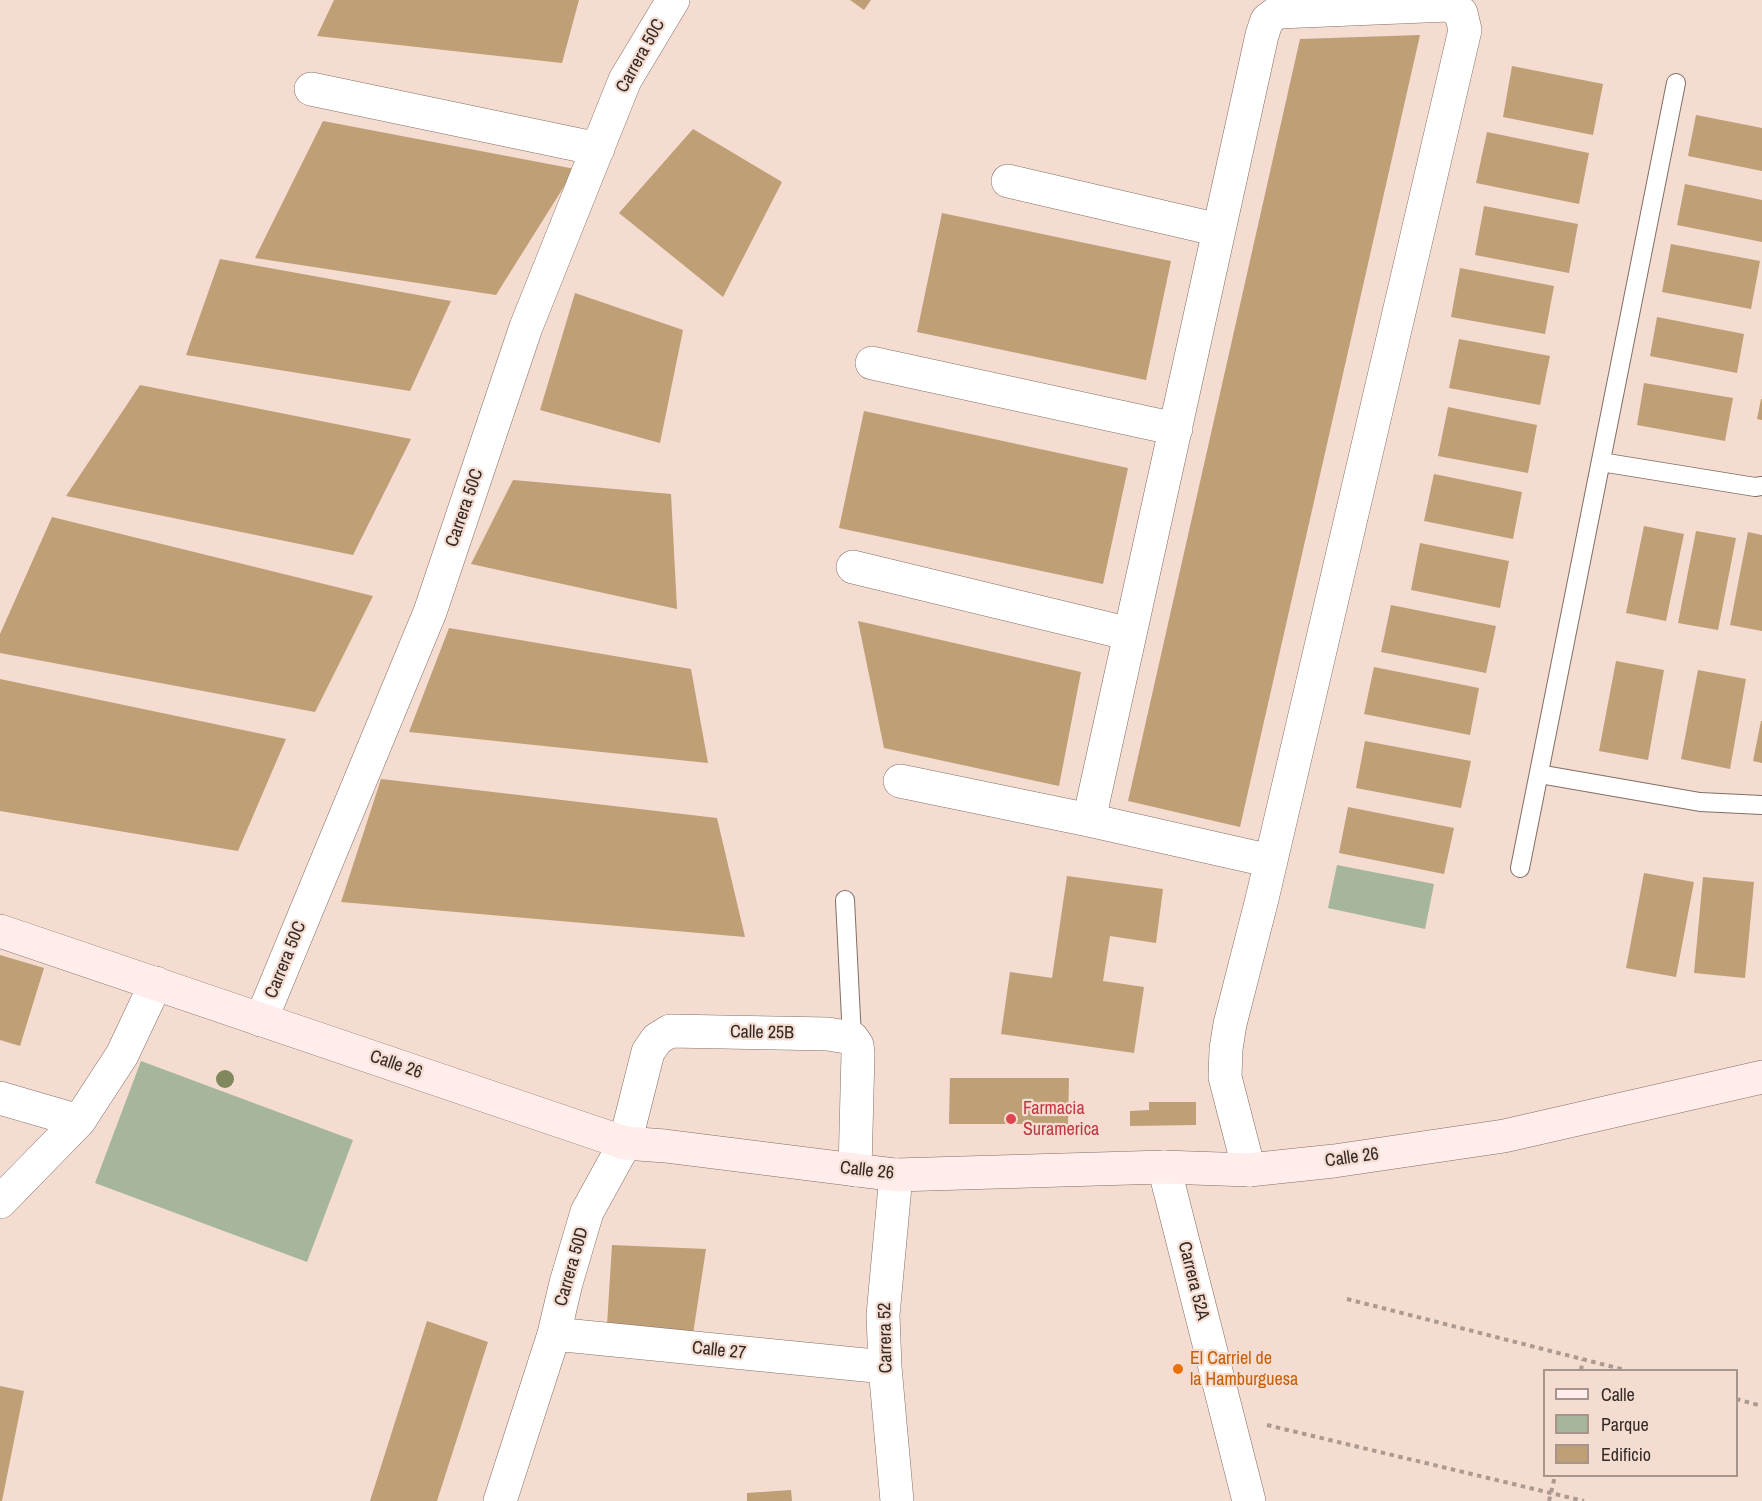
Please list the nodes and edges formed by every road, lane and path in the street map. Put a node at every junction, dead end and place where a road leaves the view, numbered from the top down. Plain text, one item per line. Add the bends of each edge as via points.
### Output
1 (673, 0) edge
2 (1676, 83) dead end
3 (311, 89) dead end
4 (598, 149) junction
5 (1008, 181) dead end
6 (1219, 230) junction
7 (872, 363) dead end
8 (1176, 429) junction
9 (1601, 462) junction
10 (1762, 486) edge
11 (853, 567) dead end
12 (1130, 634) junction
13 (1539, 774) junction
14 (900, 781) dead end
15 (1762, 805) edge
16 (1089, 820) junction
17 (1271, 861) junction
18 (1520, 868) dead end
19 (845, 900) dead end
20 (0, 931) edge
21 (156, 983) junction
22 (261, 1020) junction
23 (657, 1039) joint
24 (855, 1045) junction
25 (1762, 1077) edge
26 (0, 1098) edge
27 (79, 1121) junction
28 (625, 1143) junction
29 (1164, 1167) junction
30 (855, 1170) junction
31 (1249, 1170) junction
32 (896, 1175) junction
33 (0, 1202) edge
34 (1347, 1299) dead end
35 (554, 1334) junction
36 (1583, 1360) junction
37 (885, 1367) junction
38 (1581, 1369) edge
39 (1617, 1369) edge
40 (1738, 1399) edge
41 (1762, 1406) edge
42 (1227, 1416) junction
43 (1556, 1477) edge
44 (1551, 1493) junction
45 (500, 1501) edge
46 (897, 1501) edge
47 (1249, 1501) edge
48 (1549, 1501) edge
49 (1584, 1501) edge

1 - 4 street, Carrera 50C via 626,80
2 - 9 lane
3 - 4 street
4 - 22 street, Carrera 50C via 526,327 430,612
5 - 6 street
6 - 8 street
6 - 17 street via 1267,20 1278,12 1449,5 1461,13 1465,30
7 - 8 street
8 - 12 street
9 - 10 lane
9 - 13 lane
11 - 12 street
12 - 16 street
13 - 15 lane via 1700,802
13 - 18 lane
14 - 16 street
16 - 17 street
17 - 31 street via 1226,1049 1225,1077
19 - 24 lane
20 - 21 street, Calle 26
21 - 22 street, Calle 26
21 - 27 street via 122,1055
22 - 28 street, Calle 26
23 - 24 street, Calle 25B via 670,1031 828,1034
23 - 28 street, Carrera 50D via 648,1052
24 - 30 street
25 - 31 street, Calle 26 via 1504,1136
26 - 27 street
27 - 33 street
28 - 30 street, Calle 26
28 - 35 street, Carrera 50D via 587,1212
29 - 31 street, Calle 26
29 - 32 street, Calle 26
29 - 42 street, Carrera 52A
30 - 32 street, Calle 26
32 - 37 street, Carrera 52 via 883,1315
34 - 36 path
35 - 37 street, Calle 27
35 - 45 street, Carrera 50D
36 - 38 path
36 - 39 path
37 - 46 street, Carrera 52
40 - 41 path
42 - 44 path
42 - 47 street, Carrera 52A
43 - 44 path
44 - 48 path
44 - 49 path

